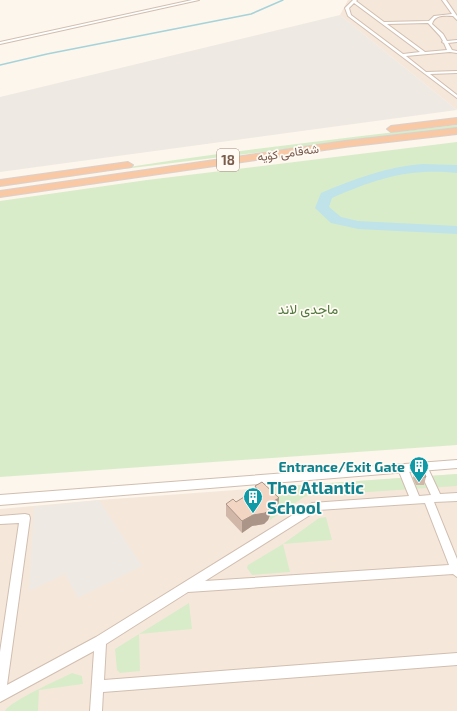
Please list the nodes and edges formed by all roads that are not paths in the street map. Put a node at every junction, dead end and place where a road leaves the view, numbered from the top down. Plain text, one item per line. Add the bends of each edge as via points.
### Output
1 (197, 0) edge
2 (355, 0) edge
3 (444, 0) edge
4 (455, 17) edge
5 (430, 22) junction
6 (383, 23) junction
7 (457, 41) edge
8 (444, 42) junction
9 (0, 43) edge
10 (450, 51) junction
11 (457, 52) edge
12 (424, 53) junction
13 (402, 55) junction
14 (457, 72) edge
15 (425, 73) junction
16 (457, 97) edge
17 (457, 121) edge
18 (457, 131) edge
19 (177, 158) dead end
20 (138, 164) dead end
21 (70, 178) junction
22 (0, 183) edge
23 (0, 194) edge
24 (457, 464) edge
25 (423, 467) junction
26 (403, 469) junction
27 (457, 497) edge
28 (432, 498) junction
29 (0, 500) edge
30 (416, 500) junction
31 (0, 520) edge
32 (457, 570) edge
33 (188, 587) junction
34 (100, 641) junction
35 (457, 658) edge
36 (98, 686) junction
37 (0, 695) edge
38 (96, 711) edge

1 - 9 street
2 - 6 street
2 - 13 street via 347,8 349,15
3 - 4 street
4 - 5 street via 435,16
5 - 6 street
5 - 8 street via 432,28 442,35
6 - 12 street
7 - 8 street
8 - 10 street
10 - 11 street
10 - 12 street
12 - 13 street
13 - 15 street
14 - 15 street
15 - 16 street
17 - 19 highway, شەقامی کۆیە / 18
18 - 21 highway, شەقامی کۆیە / 18
20 - 21 highway, شەقامی کۆیە / 18
21 - 22 highway, شەقامی کۆیە / 18
21 - 23 highway, شەقامی کۆیە / 18
24 - 25 street
25 - 26 street
25 - 28 street
26 - 29 street
26 - 30 street
27 - 28 street
28 - 30 street
28 - 32 street
30 - 33 street via 316,506
31 - 37 street via 25,518
32 - 33 street
33 - 34 street
34 - 36 street
34 - 37 street
35 - 36 street
36 - 38 street

